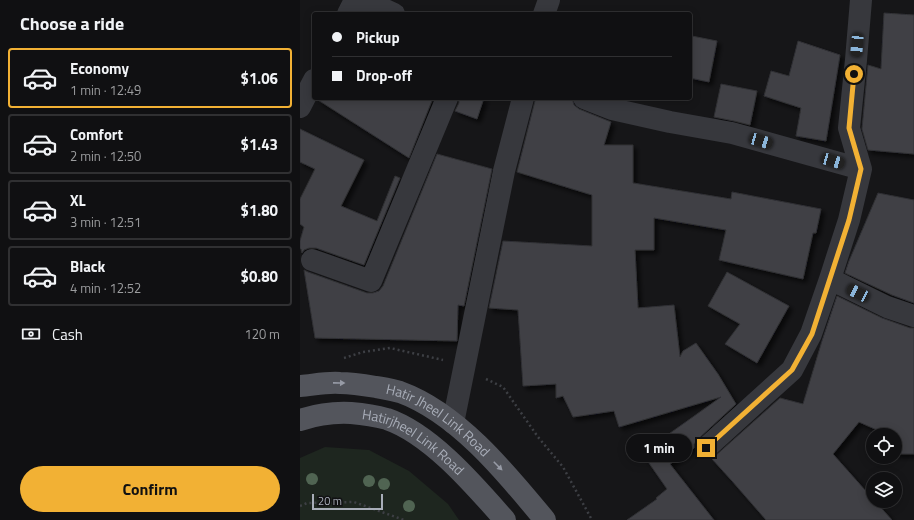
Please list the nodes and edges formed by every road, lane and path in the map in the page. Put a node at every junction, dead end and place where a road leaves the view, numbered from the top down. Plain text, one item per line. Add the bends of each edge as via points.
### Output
1 (356, 0) edge
2 (364, 0) edge
3 (549, 0) edge
4 (860, 0) edge
5 (349, 12) edge
6 (390, 12) edge
7 (545, 12) edge
8 (312, 84) edge
9 (447, 100) edge
10 (522, 100) edge
11 (589, 100) edge
12 (300, 107) edge
13 (861, 169) junction
14 (312, 260) dead end
15 (830, 279) junction
16 (914, 316) edge
17 (300, 386) edge
18 (300, 420) edge
19 (453, 423) junction
20 (706, 448) dead end
21 (300, 506) edge
22 (404, 520) edge
23 (505, 520) edge
24 (545, 520) edge

1 - 5 street
2 - 6 street
3 - 7 street
4 - 13 street via 849,128
8 - 12 street
9 - 14 street via 371,281
10 - 19 street via 504,171
11 - 13 street via 612,109 732,133
13 - 15 street via 849,220
15 - 16 street via 887,307
15 - 20 street via 812,334 792,370
17 -> 19 main road, Hatir Jheel Link Road via 339,383 399,392 435,409
18 - 23 main road, Hatirjheel Link Road via 314,415 359,414 387,419 401,425 441,453
19 -> 24 main road, Hatir Jheel Link Road via 504,471
21 - 22 path via 307,503 354,502

